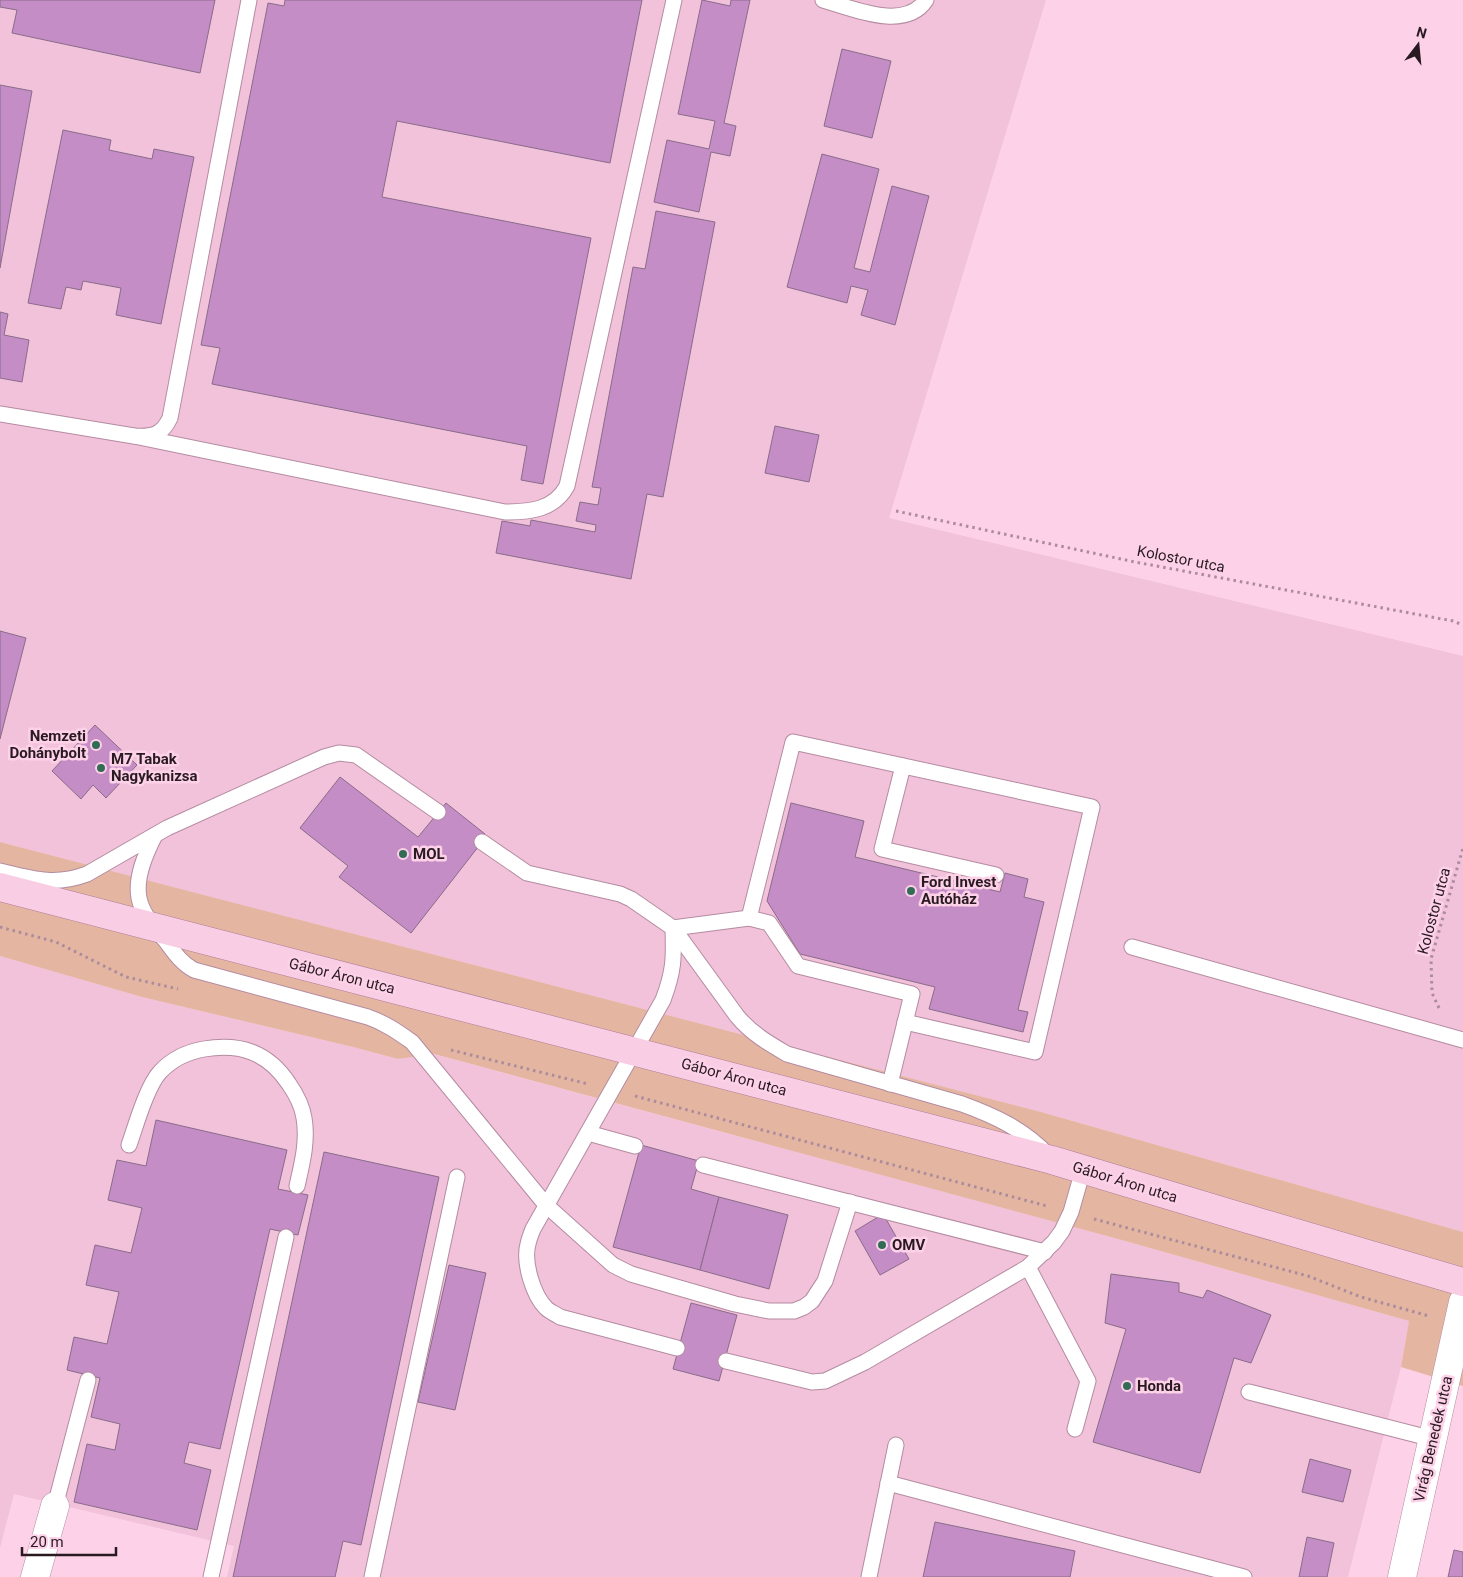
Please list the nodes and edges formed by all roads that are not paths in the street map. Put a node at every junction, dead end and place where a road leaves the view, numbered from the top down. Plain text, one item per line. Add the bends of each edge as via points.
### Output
1 (249, 0) edge
2 (674, 0) edge
3 (823, 0) edge
4 (926, 0) edge
5 (0, 414) edge
6 (134, 436) junction
7 (903, 766) junction
8 (438, 812) dead end
9 (155, 835) junction
10 (482, 842) dead end
11 (0, 871) edge
12 (996, 875) dead end
13 (0, 888) edge
14 (750, 918) junction
15 (155, 928) junction
16 (673, 928) junction
17 (1132, 947) dead end
18 (905, 1022) junction
19 (1457, 1039) edge
20 (635, 1051) junction
21 (890, 1084) junction
22 (588, 1133) junction
23 (129, 1145) dead end
24 (636, 1146) dead end
25 (1052, 1160) junction
26 (703, 1165) dead end
27 (1083, 1170) junction
28 (457, 1177) dead end
29 (297, 1186) dead end
30 (850, 1202) junction
31 (546, 1205) junction
32 (286, 1237) dead end
33 (1045, 1252) junction
34 (1028, 1267) junction
35 (1463, 1282) edge
36 (1461, 1313) edge
37 (677, 1348) dead end
38 (726, 1361) dead end
39 (88, 1380) dead end
40 (1249, 1392) dead end
41 (1074, 1429) dead end
42 (1433, 1440) junction
43 (896, 1445) dead end
44 (888, 1483) junction
45 (55, 1506) joint
46 (1207, 1572) edge
47 (35, 1577) edge
48 (211, 1577) edge
49 (372, 1577) edge
50 (869, 1577) edge
51 (1244, 1577) edge
52 (1402, 1577) edge

1 - 6 lane via 170,418 158,434
2 - 6 lane via 567,486 556,501 533,510 505,512
3 - 4 lane via 873,14 899,17 911,14
5 - 6 lane
7 - 12 lane via 882,849
7 - 14 lane via 793,742
7 - 18 lane via 1092,808 1035,1052
8 - 9 lane via 356,755 339,753
9 - 11 lane via 87,874 66,881 44,881
9 - 15 lane via 138,885 139,899
10 - 16 lane via 527,873 620,894
13 - 15 main road, Gábor Áron utca
14 - 16 lane
14 - 18 lane via 769,924 798,966 912,994
15 - 20 main road, Gábor Áron utca
15 - 31 lane via 184,965 194,970 368,1018 383,1023 412,1042
16 - 20 lane via 674,966 670,983
16 - 21 lane via 737,1016 760,1038 787,1054
17 - 19 lane
18 - 21 lane
20 - 22 lane
20 - 25 main road, Gábor Áron utca
21 - 25 lane via 962,1104 1010,1124 1035,1142
22 - 24 lane
22 - 31 lane
23 - 29 lane via 149,1090 159,1073 173,1060 194,1051 214,1048 233,1047 251,1051 271,1062 298,1098 304,1117 305,1150
25 - 27 main road, Gábor Áron utca
26 - 30 lane
27 - 33 lane via 1071,1212 1062,1231
27 - 35 main road, Gábor Áron utca
28 - 49 lane
30 - 31 lane via 820,1290 804,1307 783,1312 735,1304 631,1274 613,1265
30 - 33 lane
31 - 37 lane via 527,1245 530,1279 546,1308 560,1317
32 - 48 lane
33 - 34 lane
34 - 38 lane via 865,1362 825,1381 812,1382
34 - 41 lane via 1088,1381
36 - 42 street, Virág Benedek utca
39 - 45 lane
40 - 42 lane
42 - 52 street, Virág Benedek utca
43 - 44 lane
44 - 46 lane
44 - 50 lane
45 - 47 street
46 - 51 lane

